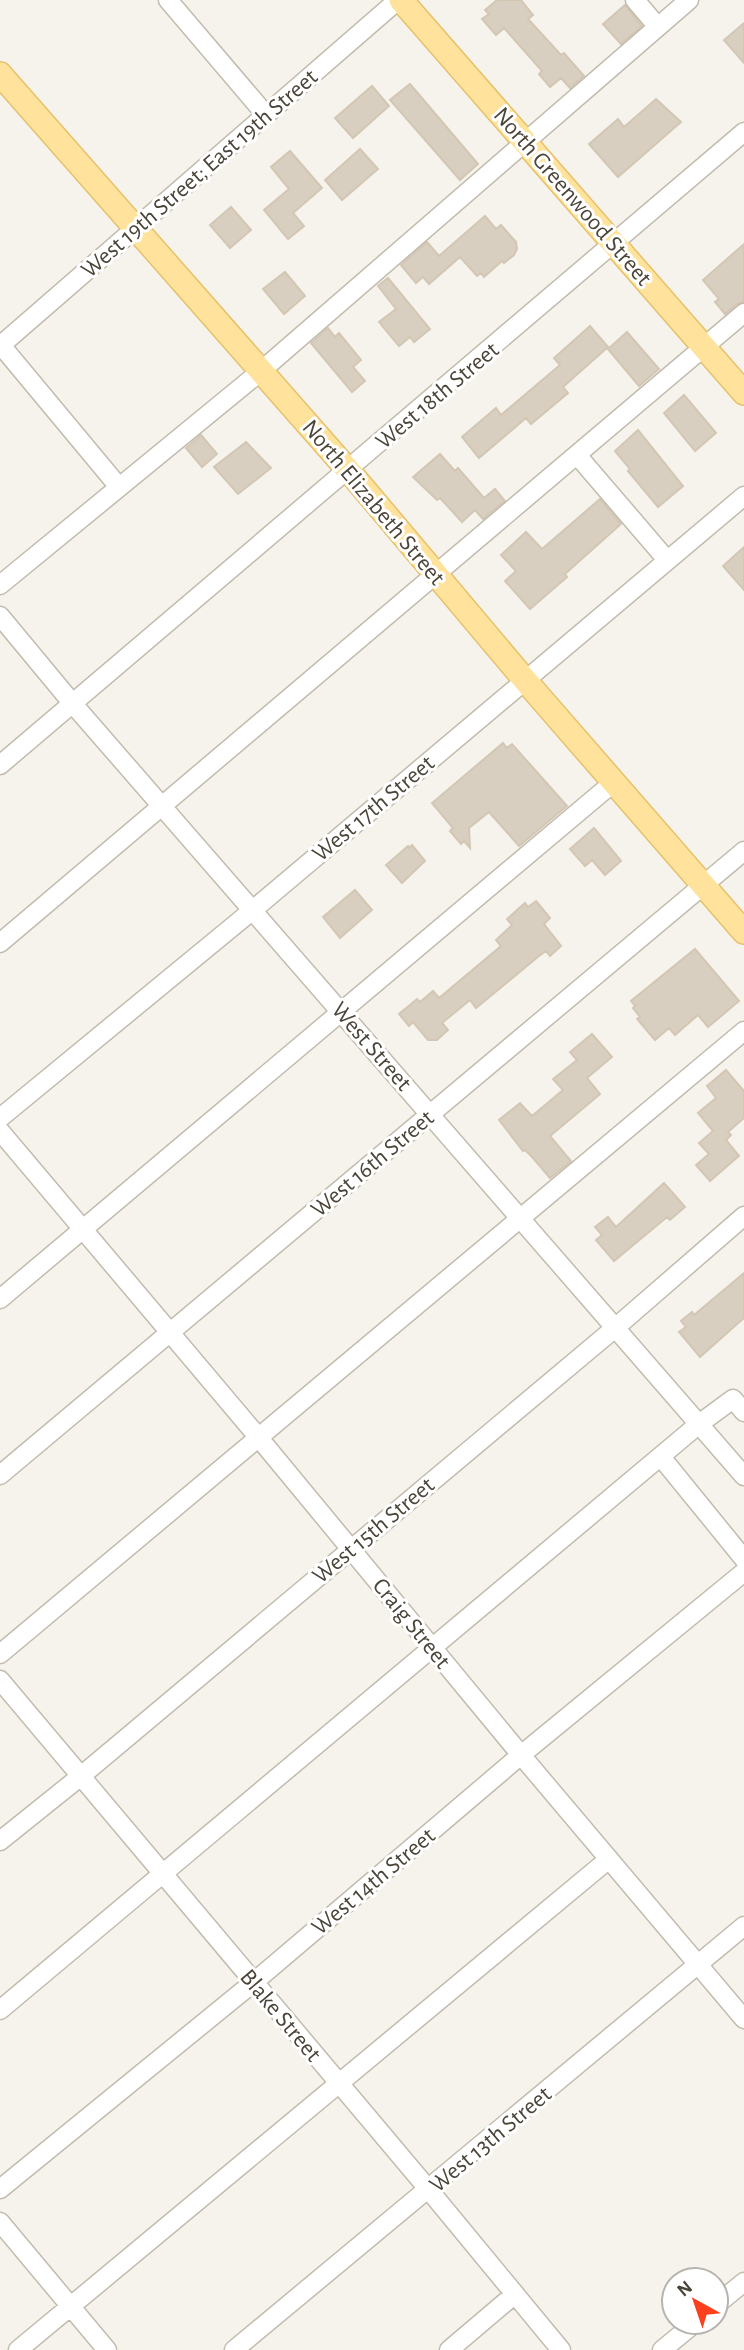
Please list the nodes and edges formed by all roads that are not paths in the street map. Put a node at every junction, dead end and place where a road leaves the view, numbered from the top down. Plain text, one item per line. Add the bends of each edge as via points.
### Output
1 (168, 0) edge
2 (400, 0) edge
3 (635, 0) edge
4 (690, 0) edge
5 (658, 27) junction
6 (0, 74) edge
7 (266, 115) junction
8 (744, 132) edge
9 (525, 142) junction
10 (134, 229) junction
11 (614, 244) junction
12 (744, 313) edge
13 (0, 345) edge
14 (705, 347) junction
15 (261, 371) junction
16 (744, 393) edge
17 (578, 455) junction
18 (348, 470) junction
19 (119, 487) junction
20 (744, 496) edge
21 (667, 560) junction
22 (436, 575) junction
23 (0, 585) edge
24 (0, 616) edge
25 (524, 679) junction
26 (74, 704) junction
27 (0, 765) edge
28 (614, 782) junction
29 (163, 806) junction
30 (744, 851) edge
31 (704, 885) junction
32 (254, 909) junction
33 (744, 932) edge
34 (0, 943) edge
35 (342, 1011) junction
36 (744, 1031) edge
37 (430, 1115) junction
38 (0, 1118) edge
39 (0, 1131) edge
40 (744, 1216) edge
41 (520, 1218) junction
42 (83, 1229) junction
43 (0, 1299) edge
44 (615, 1328) junction
45 (170, 1332) junction
46 (740, 1400) edge
47 (699, 1424) junction
48 (259, 1438) junction
49 (661, 1457) junction
50 (0, 1475) edge
51 (744, 1476) edge
52 (351, 1549) junction
53 (744, 1559) edge
54 (744, 1572) edge
55 (433, 1649) junction
56 (0, 1654) edge
57 (0, 1680) edge
58 (521, 1755) junction
59 (80, 1776) junction
60 (0, 1841) edge
61 (609, 1859) junction
62 (163, 1874) junction
63 (744, 1926) edge
64 (698, 1964) junction
65 (254, 1982) junction
66 (0, 2010) edge
67 (744, 2019) edge
68 (338, 2083) junction
69 (0, 2189) edge
70 (429, 2190) junction
71 (0, 2222) edge
72 (744, 2282) edge
73 (515, 2294) junction
74 (730, 2294) edge
75 (70, 2306) junction
76 (679, 2336) edge
77 (18, 2350) edge
78 (107, 2350) edge
79 (234, 2350) edge
80 (449, 2350) edge
81 (561, 2350) edge
82 (662, 2350) edge

1 - 7 street
2 - 7 street, West 19th Street; East 19th Street
2 - 9 main road, North Greenwood Street
3 - 5 street
4 - 5 street
5 - 9 street
6 - 10 main road, North Elizabeth Street
7 - 10 street, West 19th Street; East 19th Street
8 - 11 street, West 18th Street
9 - 11 main road, North Greenwood Street
9 - 15 street
10 - 13 street, West 19th Street; East 19th Street
10 - 15 main road, North Elizabeth Street
11 - 14 main road, North Greenwood Street
11 - 18 street, West 18th Street
12 - 14 street
13 - 19 street
14 - 16 main road, North Greenwood Street
14 - 17 street
15 - 18 main road, North Elizabeth Street
15 - 19 street
17 - 21 street
17 - 22 street
18 - 22 main road, North Elizabeth Street
18 - 26 street, West 18th Street
19 - 23 street
20 - 21 street, West 17th Street
21 - 25 street, West 17th Street
22 - 25 main road, North Elizabeth Street
22 - 29 street
24 - 26 street, West Street
25 - 28 main road, North Elizabeth Street
25 - 32 street, West 17th Street
26 - 27 street, West 18th Street
26 - 29 street, West Street
28 - 31 main road, North Elizabeth Street
28 - 35 street
29 - 32 street, West Street
29 - 34 street
30 - 31 street, West 16th Street
31 - 33 main road, North Elizabeth Street
31 - 37 street, West 16th Street
32 - 35 street, West Street
32 - 38 street, West 17th Street
35 - 37 street, West Street
35 - 42 street
36 - 41 street
37 - 41 street, West Street
37 - 45 street, West 16th Street
39 - 42 street, Craig Street
40 - 44 street, West 15th Street
41 - 44 street, West Street
41 - 48 street
42 - 43 street
42 - 45 street, Craig Street
44 - 47 street, West Street
44 - 52 street, West 15th Street
45 - 48 street, Craig Street
45 - 50 street, West 16th Street
46 - 47 street
47 - 49 street
47 - 51 street, West Street
48 - 52 street, Craig Street
48 - 56 street
49 - 53 street
49 - 55 street
52 - 55 street, Craig Street
52 - 59 street, West 15th Street
54 - 58 street, West 14th Street
55 - 58 street, Craig Street
55 - 62 street
57 - 59 street, Blake Street
58 - 61 street, Craig Street
58 - 65 street, West 14th Street
59 - 60 street, West 15th Street
59 - 62 street, Blake Street
61 - 64 street, Craig Street
61 - 68 street
62 - 65 street, Blake Street
62 - 66 street
63 - 64 street, West 13th Street
64 - 67 street, Craig Street
64 - 70 street, West 13th Street
65 - 68 street, Blake Street
65 - 69 street, West 14th Street
68 - 70 street, Blake Street
68 - 75 street
70 - 73 street, Blake Street
70 - 79 street, West 13th Street
71 - 75 street
72 - 74 street
73 - 80 street
73 - 81 street, Blake Street
75 - 77 street
75 - 78 street
76 - 82 street

